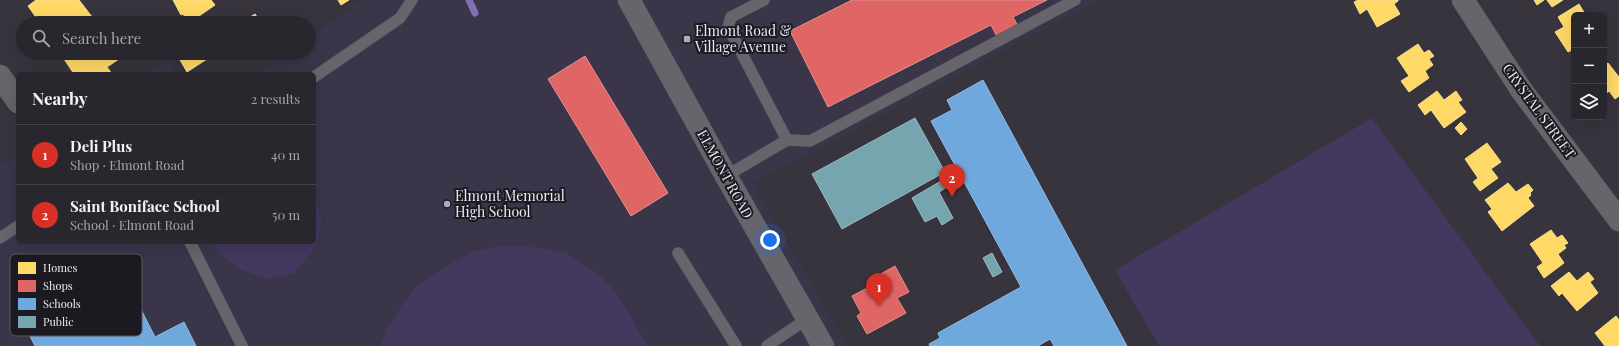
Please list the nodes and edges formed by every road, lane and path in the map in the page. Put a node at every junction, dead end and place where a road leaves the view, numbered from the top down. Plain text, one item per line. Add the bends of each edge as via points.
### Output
1 (412, 0) edge
2 (630, 0) edge
3 (764, 0) edge
4 (1075, 0) edge
5 (1462, 0) edge
6 (0, 76) edge
7 (316, 76) edge
8 (16, 99) edge
9 (787, 140) junction
10 (726, 176) junction
11 (1619, 220) edge
12 (16, 227) edge
13 (0, 238) edge
14 (191, 244) edge
15 (678, 253) dead end
16 (807, 319) junction
17 (242, 346) edge
18 (736, 346) edge
19 (767, 346) edge
20 (823, 346) edge

1 - 7 lane via 400,18
2 - 10 main road, ELMONT ROAD
3 - 9 lane via 731,17 728,27
4 - 9 lane via 810,140
5 - 11 main road, CRYSTAL STREET via 1522,91
6 - 8 main road
9 - 10 lane
10 - 16 main road, ELMONT ROAD
12 - 13 lane
14 - 17 lane
15 - 18 lane
16 - 19 lane
16 - 20 main road, ELMONT ROAD

